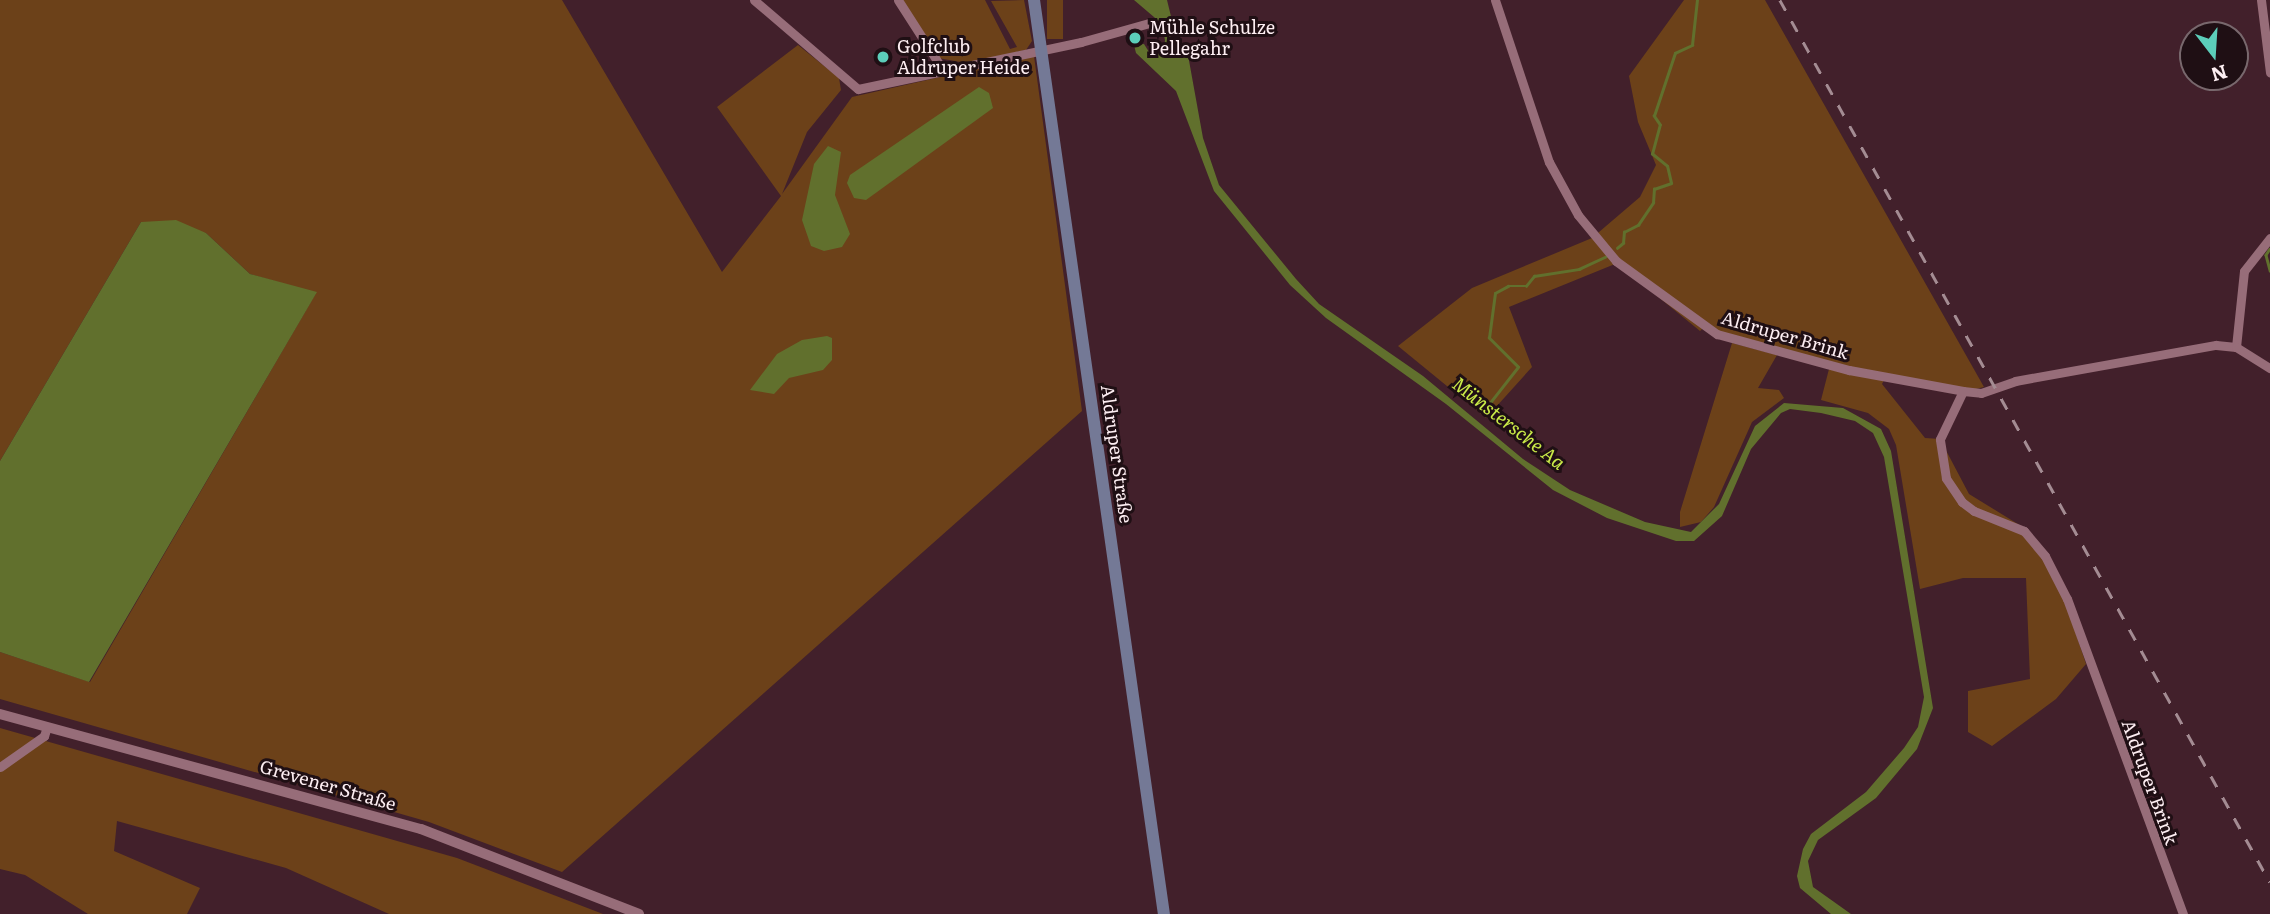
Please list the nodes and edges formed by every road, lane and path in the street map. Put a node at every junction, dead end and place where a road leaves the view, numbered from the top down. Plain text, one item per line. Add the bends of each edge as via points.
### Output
1 (754, 0) edge
2 (898, 0) edge
3 (1034, 0) edge
4 (1495, 0) edge
5 (2261, 0) edge
6 (1153, 22) dead end
7 (1042, 51) junction
8 (943, 70) junction
9 (2270, 72) edge
10 (2270, 238) edge
11 (2236, 347) junction
12 (2270, 368) edge
13 (1963, 391) junction
14 (0, 714) edge
15 (47, 727) junction
16 (0, 767) edge
17 (639, 914) edge
18 (1164, 914) edge
19 (2183, 914) edge

1 - 8 street via 858,89
2 - 8 street
3 - 7 main road, Aldruper Straße
4 - 13 street, Aldruper Brink via 1549,162 1578,215 1616,261 1717,334 1849,370
5 - 9 street
6 - 7 street
7 - 8 street
7 - 18 main road, Aldruper Straße
10 - 11 street via 2245,271
11 - 12 street
11 - 13 street, Aldruper Brink via 2191,348 2015,381 1981,393
13 - 19 street, Aldruper Brink via 1940,439 1947,478 1973,511 2024,531 2045,556 2067,599
14 - 15 street, Grevener Straße
15 - 16 street via 44,736
15 - 17 street, Grevener Straße via 421,829

